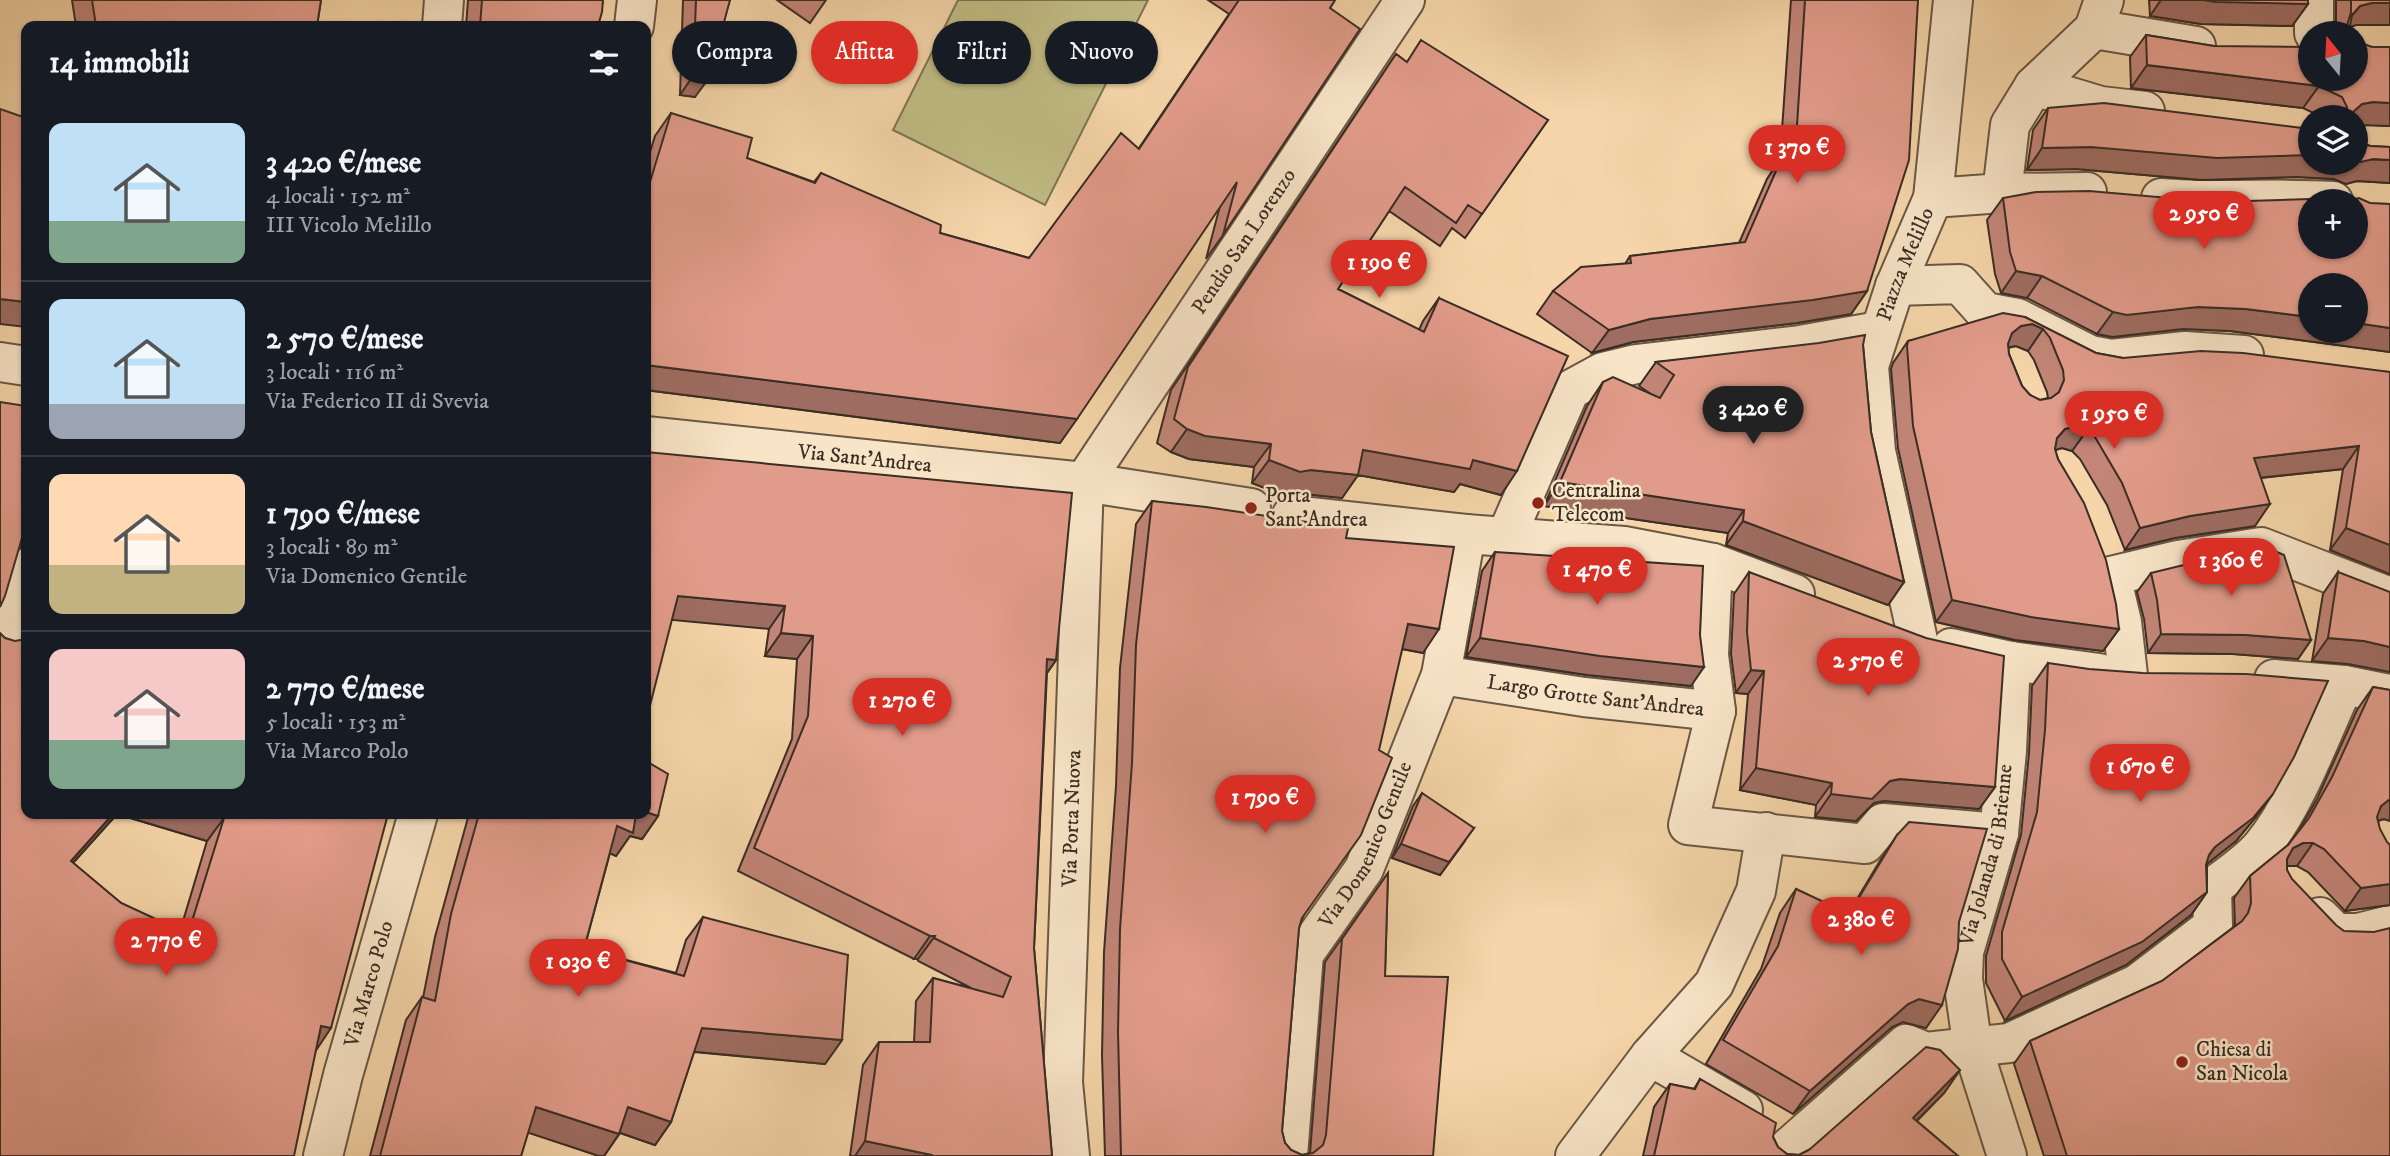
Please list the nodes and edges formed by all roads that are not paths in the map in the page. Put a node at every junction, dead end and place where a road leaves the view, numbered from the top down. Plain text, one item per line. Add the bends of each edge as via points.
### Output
1 (444, 0) edge
2 (637, 0) edge
3 (1405, 0) edge
4 (1953, 0) edge
5 (2314, 0) edge
6 (2099, 14) edge
7 (442, 21) edge
8 (635, 21) edge
9 (2308, 21) edge
10 (2227, 47) edge
11 (2034, 86) junction
12 (2179, 115) edge
13 (2002, 193) junction
14 (1933, 198) junction
15 (2298, 199) edge
16 (1895, 286) junction
17 (1879, 331) junction
18 (2283, 360) edge
19 (0, 362) edge
20 (21, 365) edge
21 (651, 437) edge
22 (1084, 482) junction
23 (1251, 508) dead end
24 (1292, 515) dead end
25 (1466, 534) junction
26 (1506, 537) junction
27 (2097, 540) edge
28 (1713, 563) junction
29 (2111, 576) junction
30 (21, 586) edge
31 (2390, 597) edge
32 (1829, 607) edge
33 (1880, 626) edge
34 (1918, 640) junction
35 (0, 643) edge
36 (2011, 661) junction
37 (1441, 674) junction
38 (2128, 675) junction
39 (2166, 675) edge
40 (2243, 677) edge
41 (2344, 685) junction
42 (2390, 694) edge
43 (1716, 710) junction
44 (417, 819) edge
45 (1766, 832) junction
46 (1999, 834) junction
47 (2300, 897) edge
48 (2390, 925) edge
49 (1973, 1049) junction
50 (1650, 1056) junction
51 (1787, 1148) edge
52 (323, 1156) edge
53 (1070, 1156) edge
54 (1288, 1156) edge
55 (1575, 1156) edge
56 (2007, 1156) edge

1 - 7 street
2 - 8 street
3 - 22 street, Pendio San Lorenzo
4 - 14 street, Piazza Melillo
5 - 9 street
6 - 10 street via 2199,46
6 - 11 street
11 - 12 street via 2101,106
11 - 13 street via 2010,125
13 - 14 street
13 - 15 street via 2074,191 2201,202
14 - 16 street, Piazza Melillo
16 - 17 street, Piazza Melillo
16 - 18 street via 1960,284 1990,322 2017,318 2090,355 2111,359 2185,351
17 - 26 street via 1636,364 1603,372 1570,390
17 - 34 street, Piazza Melillo via 1869,366 1876,451
19 - 20 street
21 - 22 street, Via Sant'Andrea
22 - 23 street, Via Sant'Andrea
22 - 53 street, Via Porta Nuova via 1063,1082
24 - 25 street
25 - 26 street
25 - 37 street, Via Domenico Gentile
26 - 28 street via 1624,546
27 - 29 street
28 - 32 street
28 - 43 street via 1709,656
29 - 31 street via 2261,547
29 - 38 street
30 - 35 street
33 - 34 street
34 - 36 street
36 - 38 street
36 - 46 street, Via Jolanda di Brienne
37 - 43 street, Largo Grotte Sant'Andrea via 1584,697
37 - 54 street, Via Domenico Gentile via 1364,869 1304,954
38 - 39 street
40 - 41 street
41 - 42 street
41 - 49 street via 2264,852 2212,888 2213,926 2137,984 2009,1043
43 - 45 street, Largo Grotte Sant'Andrea via 1688,825
44 - 52 street, Via Marco Polo
45 - 46 street via 1865,844 1883,823
45 - 50 street via 1756,891 1714,984
46 - 49 street, Via Jolanda di Brienne via 1964,952
47 - 48 street via 2336,933
49 - 51 street via 1926,1052 1906,1044
49 - 56 street, Via Jolanda di Brienne
50 - 51 street
50 - 55 street

